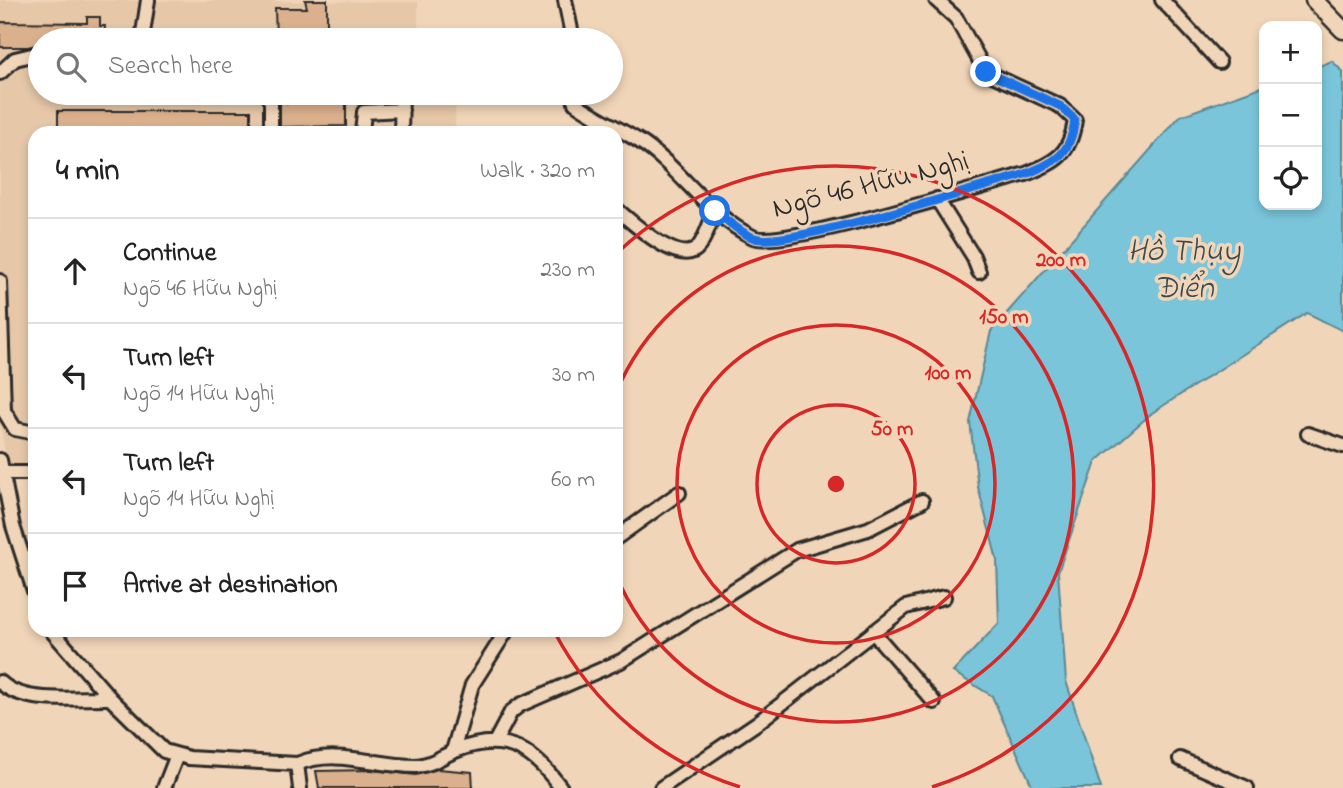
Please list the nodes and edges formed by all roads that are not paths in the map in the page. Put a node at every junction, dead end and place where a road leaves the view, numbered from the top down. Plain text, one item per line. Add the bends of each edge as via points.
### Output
1 (565, 0) edge
2 (936, 0) edge
3 (1162, 0) edge
4 (1315, 0) edge
5 (146, 6) edge
6 (143, 28) edge
7 (571, 28) edge
8 (1343, 30) edge
9 (28, 56) edge
10 (1219, 62) dead end
11 (0, 73) edge
12 (271, 105) edge
13 (402, 105) edge
14 (578, 105) edge
15 (402, 110) junction
16 (271, 126) edge
17 (363, 126) edge
18 (401, 126) edge
19 (614, 126) edge
20 (623, 132) edge
21 (937, 198) junction
22 (715, 211) junction
23 (623, 214) edge
24 (979, 272) dead end
25 (0, 281) edge
26 (28, 432) edge
27 (1308, 434) dead end
28 (1343, 446) edge
29 (1, 466) edge
30 (28, 472) edge
31 (679, 493) dead end
32 (7, 497) junction
33 (922, 501) dead end
34 (0, 516) edge
35 (623, 533) edge
36 (28, 570) edge
37 (944, 597) dead end
38 (873, 632) junction
39 (57, 637) edge
40 (503, 637) edge
41 (0, 682) edge
42 (110, 698) junction
43 (934, 702) dead end
44 (495, 742) junction
45 (453, 751) junction
46 (177, 755) junction
47 (1180, 759) dead end
48 (297, 764) junction
49 (164, 788) edge
50 (300, 788) edge
51 (561, 788) edge
52 (661, 788) edge
53 (1247, 788) edge

1 - 7 street
2 - 21 street, Ngõ 46 Hữu Nghị via 956,18 986,72 1060,106 1075,120 1072,142 1055,162
3 - 10 street
4 - 8 main road
5 - 6 street
9 - 11 street via 15,59
12 - 16 street
13 - 15 street
14 - 19 street, Ngõ 46 Hữu Nghị
15 - 17 street via 364,112
15 - 18 street
20 - 22 street, Ngõ 46 Hữu Nghị
21 - 22 street, Ngõ 46 Hữu Nghị via 773,240 755,238
21 - 24 street
22 - 23 street via 699,247 684,253 672,251
25 - 26 street via 4,411 15,429
27 - 28 street
29 - 30 street
29 - 32 street
31 - 35 street
32 - 34 street
32 - 36 street
33 - 44 street via 868,528 797,550 621,661 520,705 511,712
37 - 38 street via 906,607
38 - 43 street
38 - 52 street via 757,723
39 - 42 street
40 - 45 street via 472,685
41 - 42 street via 39,696
42 - 46 street via 164,751
44 - 45 street
44 - 51 street via 530,753
45 - 48 street via 424,765 329,757
46 - 48 street
46 - 49 street
47 - 53 street
48 - 50 street

